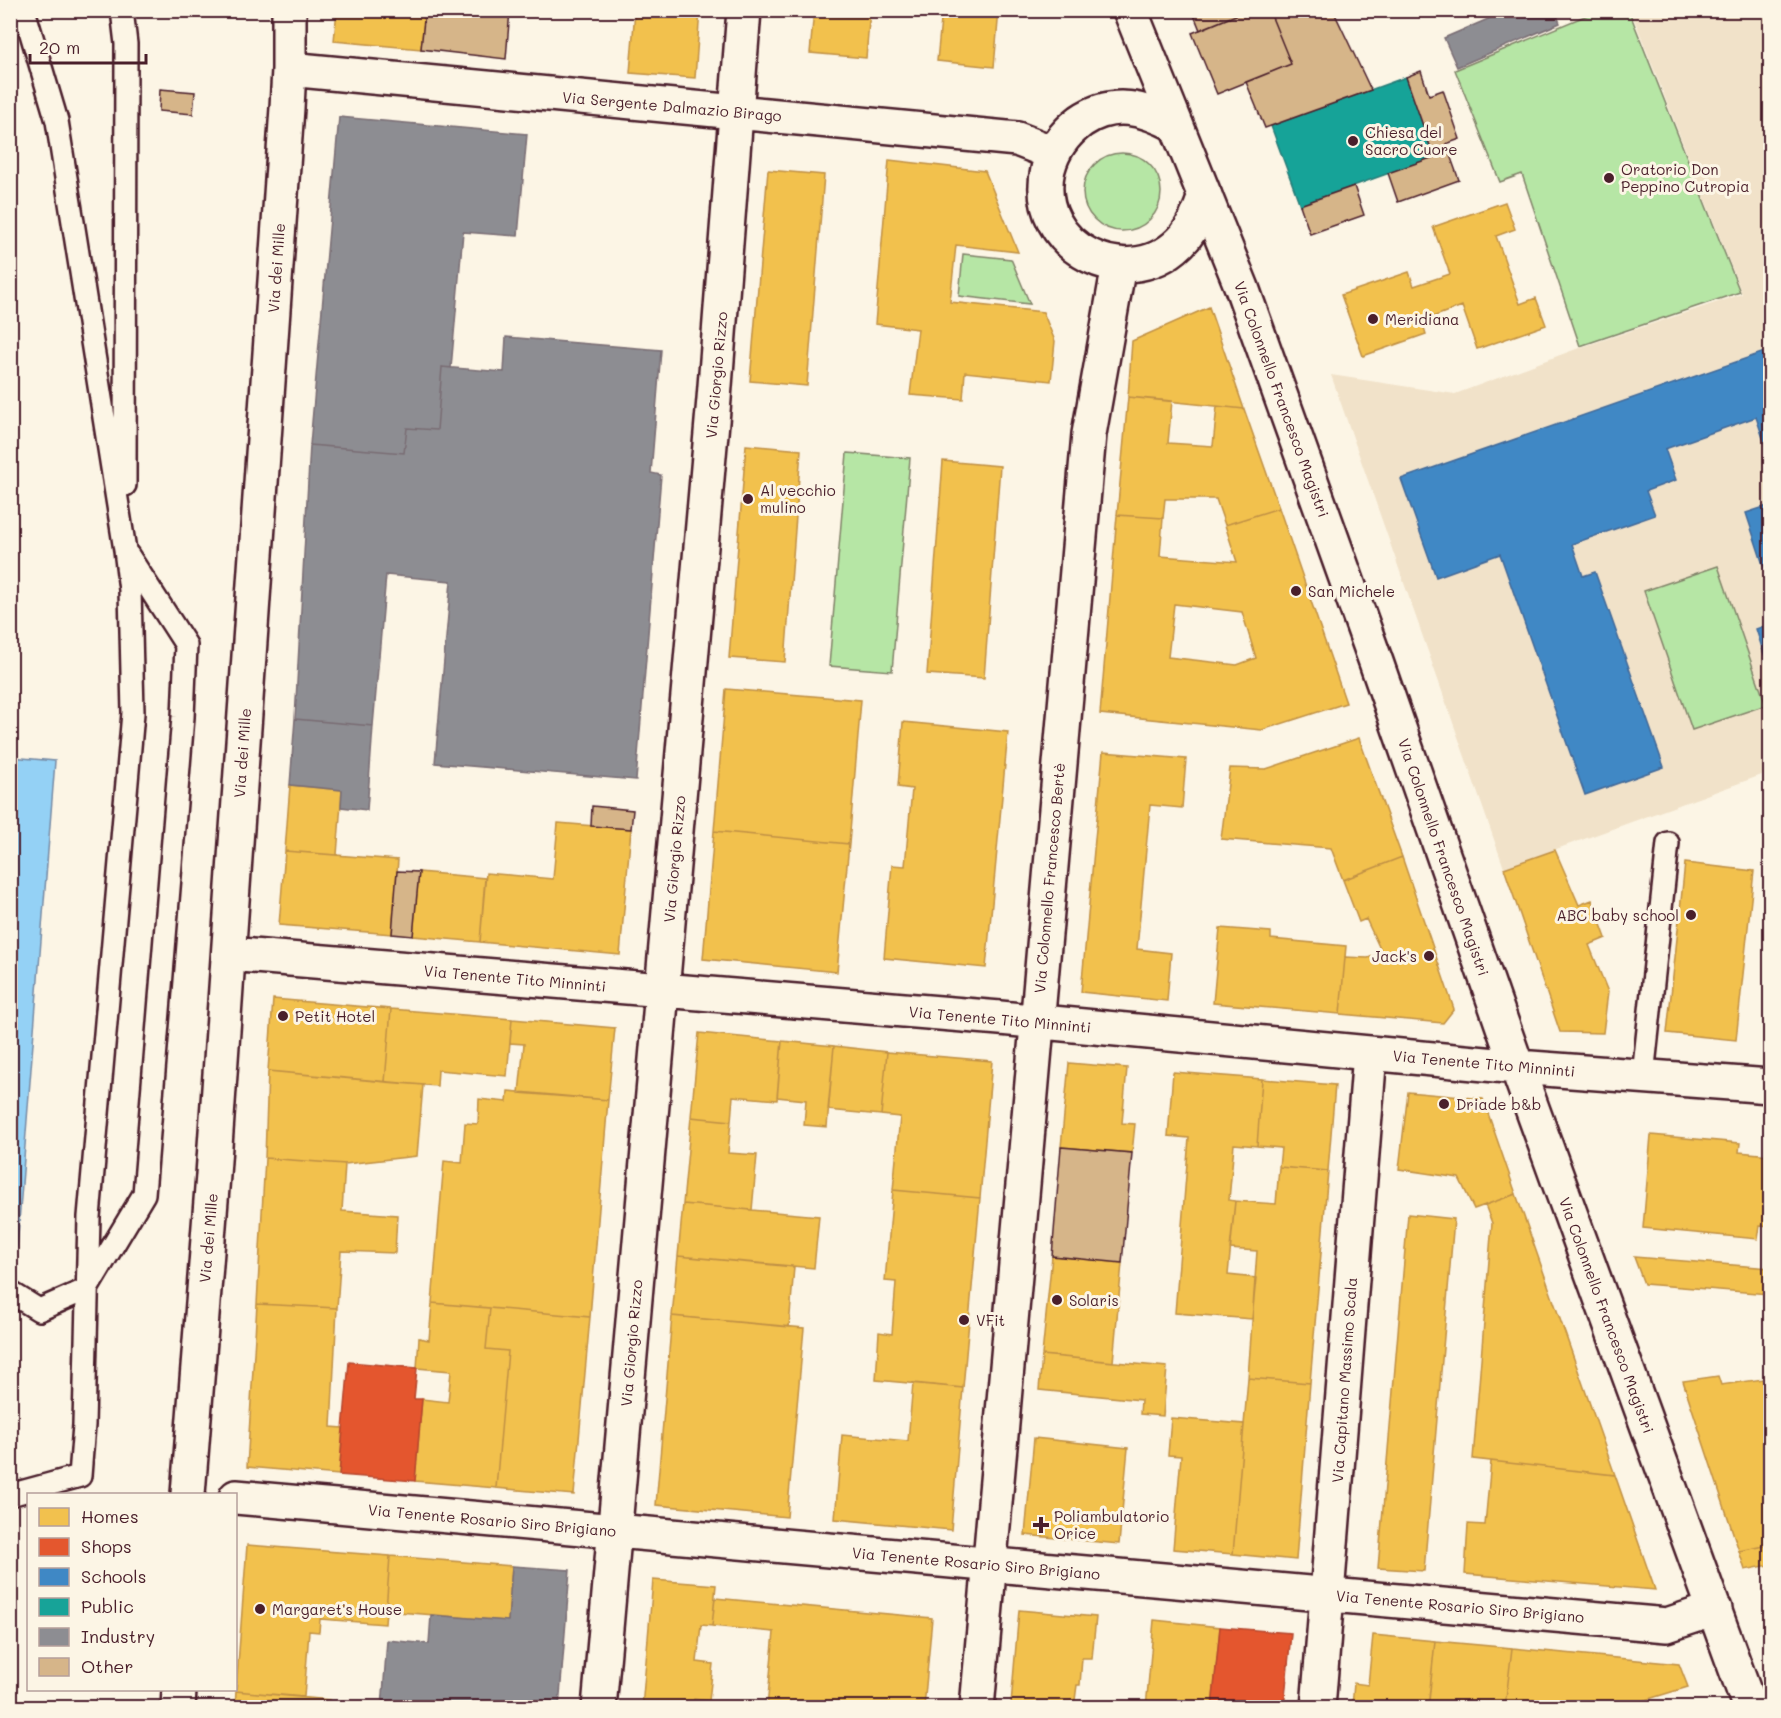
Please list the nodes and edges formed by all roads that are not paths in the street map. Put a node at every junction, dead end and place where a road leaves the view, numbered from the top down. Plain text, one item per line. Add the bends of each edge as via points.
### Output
1 (24, 10) edge
2 (122, 10) edge
3 (289, 10) edge
4 (744, 10) edge
5 (1133, 12) edge
6 (289, 69) junction
7 (737, 112) junction
8 (1176, 125) junction
9 (1053, 153) junction
10 (1205, 196) junction
11 (1119, 265) junction
12 (125, 550) junction
13 (1668, 843) dead end
14 (229, 954) junction
15 (663, 990) junction
16 (1037, 1022) junction
17 (1370, 1053) junction
18 (1517, 1067) junction
19 (1643, 1076) junction
20 (1770, 1086) edge
21 (87, 1289) junction
22 (10, 1292) edge
23 (196, 1493) edge
24 (10, 1495) edge
25 (237, 1497) edge
26 (614, 1531) junction
27 (990, 1564) junction
28 (1328, 1594) junction
29 (1715, 1609) junction
30 (599, 1707) edge
31 (977, 1707) edge
32 (1318, 1707) edge
33 (1750, 1707) edge

1 - 12 lane via 57,121
2 - 12 lane via 126,44
3 - 6 street, Via dei Mille
4 - 7 street, Via Giorgio Rizzo
5 - 8 street, Via Colonnello Francesco Magistri
6 - 7 street, Via Sergente Dalmazio Birago
6 - 14 street, Via dei Mille
7 - 9 street, Via Sergente Dalmazio Birago via 1017,139
7 - 15 street, Via Giorgio Rizzo
8 - 9 street via 1143,110 1110,110 1085,118
8 - 10 street, Via Colonnello Francesco Magistri
9 - 11 street via 1046,177 1053,219 1065,238 1080,251
10 - 11 street via 1190,230 1173,248 1151,261
10 - 18 street, Via Colonnello Francesco Magistri via 1270,365
11 - 16 street, Via Colonnello Francesco Bertè via 1089,434
12 - 21 lane via 130,590 133,712 89,1217
12 - 21 lane via 186,645 183,717 144,1194
13 - 19 lane
14 - 15 street, Via Tenente Tito Minninti
14 - 23 street, Via dei Mille
15 - 16 street, Via Tenente Tito Minninti
15 - 26 street, Via Giorgio Rizzo
16 - 17 street, Via Tenente Tito Minninti
16 - 27 street, Via Colonnello Francesco Bertè
17 - 18 street, Via Tenente Tito Minninti
17 - 28 street, Via Capitano Massimo Scala
18 - 19 street, Via Tenente Tito Minninti
18 - 29 street, Via Colonnello Francesco Magistri
19 - 20 street, Via Tenente Tito Minninti
21 - 22 lane via 39,1310
21 - 24 lane via 80,1476
25 - 26 street, Via Tenente Rosario Siro Brigiano
26 - 27 street, Via Tenente Rosario Siro Brigiano
26 - 30 street, Via Giorgio Rizzo
27 - 28 street, Via Tenente Rosario Siro Brigiano
27 - 31 street, Via Colonnello Francesco Bertè
28 - 29 street, Via Tenente Rosario Siro Brigiano via 1667,1625
28 - 32 street, Via Capitano Massimo Scala
29 - 33 street, Via Colonnello Francesco Magistri

